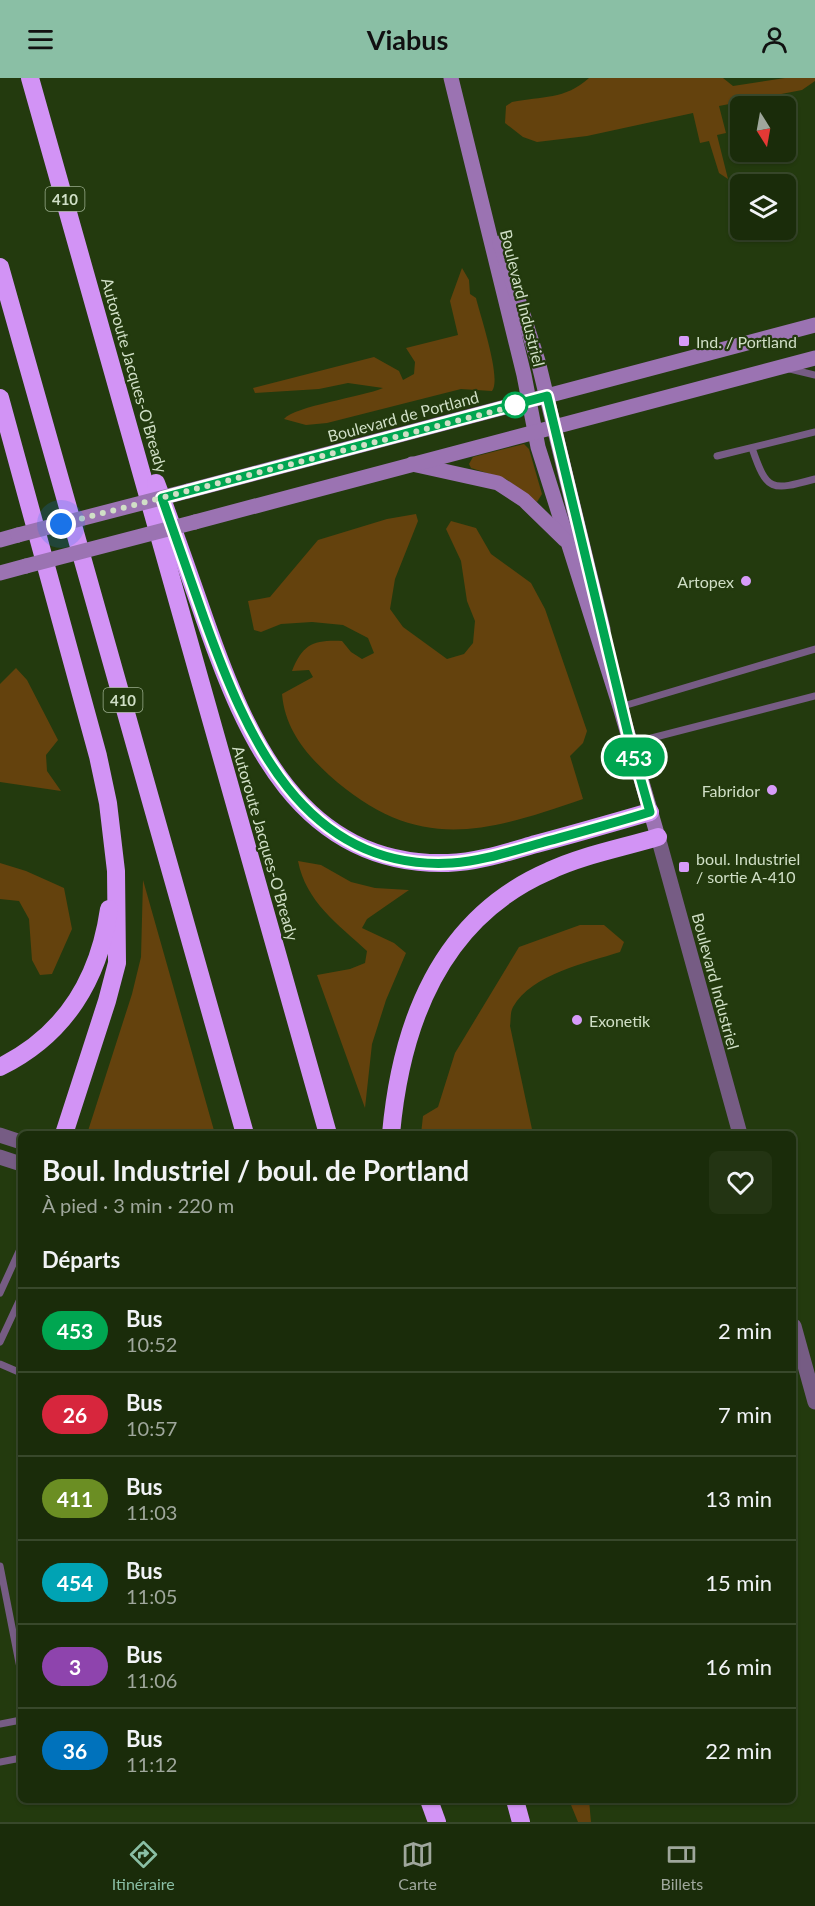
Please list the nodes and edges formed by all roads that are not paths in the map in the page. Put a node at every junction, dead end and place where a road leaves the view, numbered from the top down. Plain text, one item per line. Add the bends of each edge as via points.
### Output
1 (30, 78) edge
2 (451, 78) edge
3 (469, 146) junction
4 (0, 267) edge
5 (99, 321) junction
6 (815, 325) edge
7 (815, 358) edge
8 (781, 367) junction
9 (815, 375) edge
10 (547, 396) junction
11 (0, 398) edge
12 (530, 401) junction
13 (554, 427) junction
14 (535, 431) junction
15 (815, 432) edge
16 (752, 448) junction
17 (717, 456) dead end
18 (409, 463) junction
19 (815, 478) edge
20 (0, 540) edge
21 (565, 540) junction
22 (0, 573) edge
23 (815, 649) edge
24 (815, 696) edge
25 (621, 707) junction
26 (629, 738) junction
27 (650, 812) junction
28 (658, 837) junction
29 (113, 841) junction
30 (0, 1067) edge
31 (65, 1131) edge
32 (244, 1131) edge
33 (326, 1131) edge
34 (391, 1131) edge
35 (739, 1131) edge
36 (0, 1135) edge
37 (18, 1141) edge
38 (0, 1157) edge
39 (18, 1163) edge
40 (18, 1254) edge
41 (0, 1293) edge
42 (18, 1303) edge
43 (796, 1333) edge
44 (0, 1342) edge
45 (0, 1364) edge
46 (18, 1372) edge
47 (815, 1402) edge
48 (0, 1566) edge
49 (18, 1659) edge
50 (18, 1721) edge
51 (0, 1724) edge
52 (18, 1759) edge
53 (0, 1762) edge
54 (431, 1803) edge
55 (516, 1803) edge
56 (437, 1822) edge
57 (521, 1822) edge

1 - 5 highway, Autoroute Jacques-O'Bready / 410
2 - 3 main road, Boulevard Industriel
3 - 10 main road, Boulevard Industriel
3 - 12 main road, Boulevard Industriel
4 - 32 highway, 410
5 - 27 highway via 229,685 271,767 309,813 349,841 381,854 410,861 449,863 496,855
5 - 33 highway, Autoroute Jacques-O'Bready / 410
6 - 10 main road, Boulevard de Portland
7 - 8 main road
8 - 9 lane
8 - 13 main road
10 - 12 main road, Boulevard de Portland
10 - 13 main road, Boulevard Industriel
11 - 29 highway via 96,750
12 - 14 main road, Boulevard Industriel
12 - 20 main road, Boulevard de Portland, bridge
13 - 14 main road
13 - 25 main road, Boulevard Industriel
14 - 18 main road
14 - 21 main road, Boulevard Industriel
15 - 16 lane
16 - 17 lane
16 - 19 lane via 762,477 771,484 785,487
18 - 21 main road via 498,483 524,500
18 - 22 main road, bridge
21 - 25 main road, Boulevard Industriel
23 - 25 lane
24 - 26 lane
25 - 26 main road, Boulevard Industriel
26 - 27 main road, Boulevard Industriel
27 - 28 main road, Boulevard Industriel
28 - 34 highway via 548,871 513,890 468,928 438,968 415,1016 399,1075
28 - 35 street, Boulevard Industriel
29 - 30 highway via 107,922 90,978 73,1007 50,1033
29 - 31 highway via 118,901 117,963
36 - 37 street
38 - 39 street
40 - 41 lane
42 - 44 lane
43 - 47 street
45 - 46 lane
48 - 49 lane
50 - 51 lane
52 - 53 lane
54 - 56 highway
55 - 57 highway

